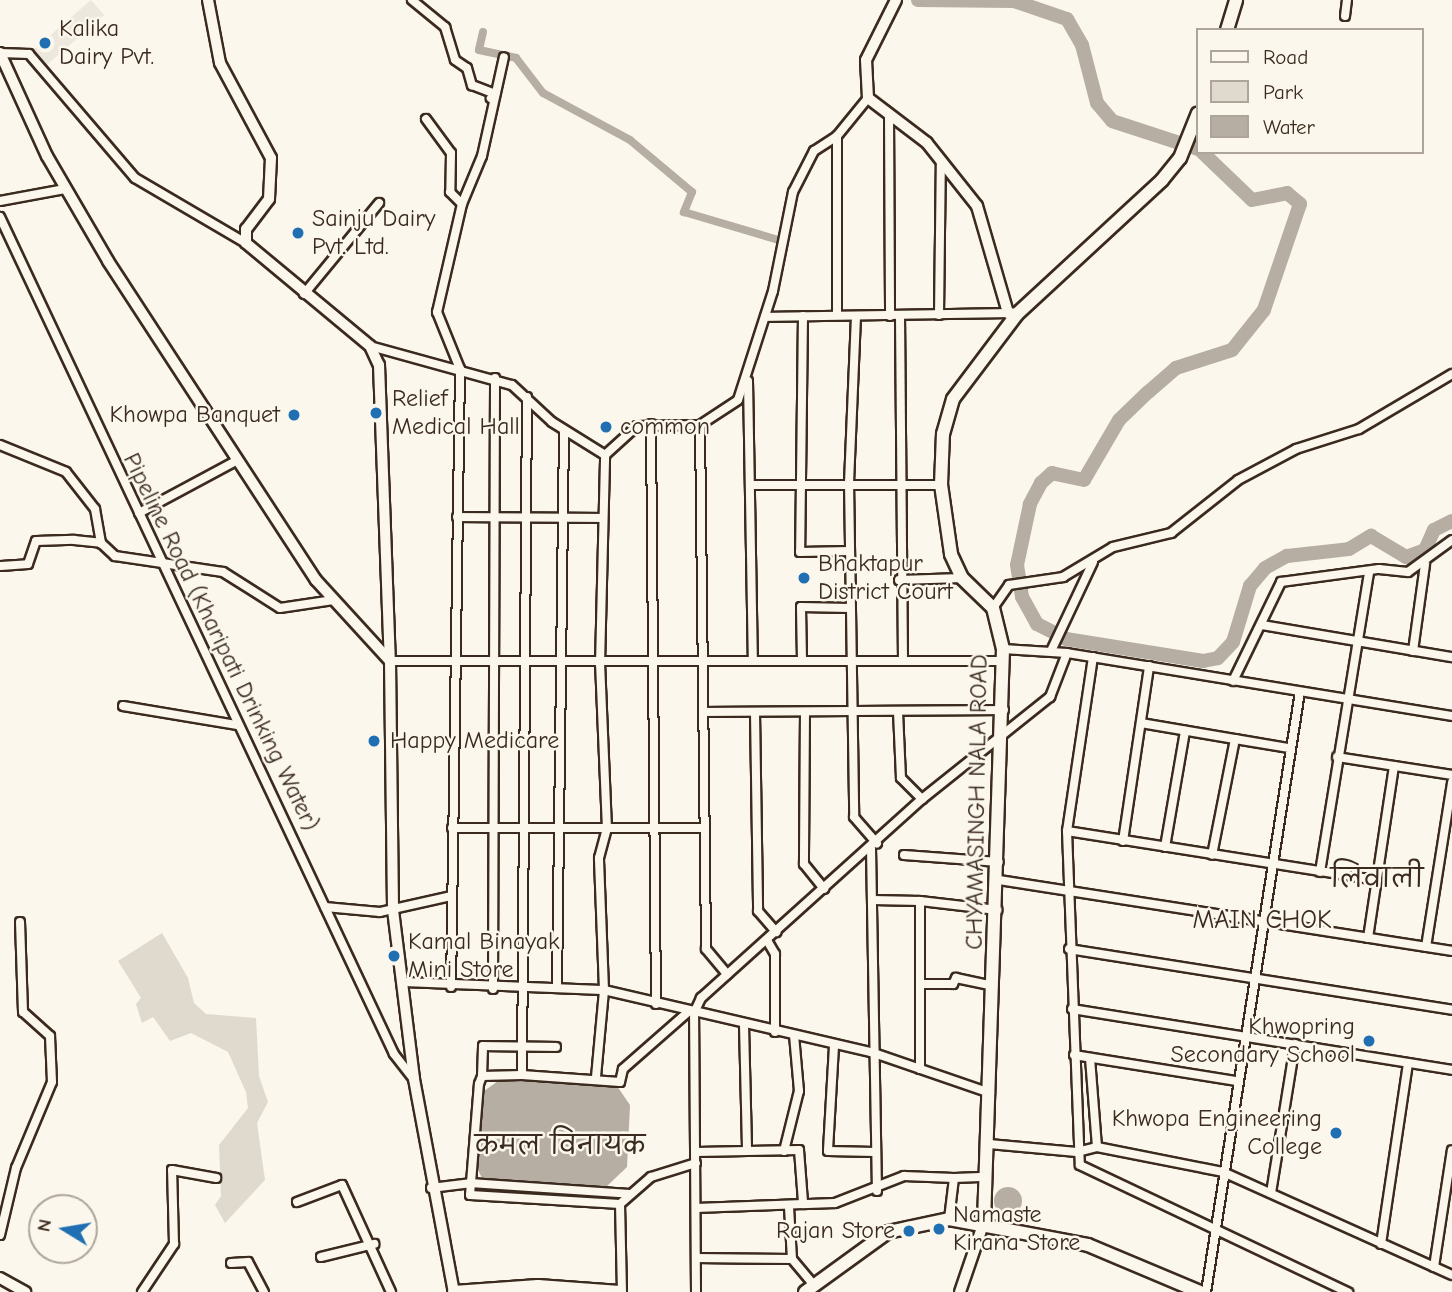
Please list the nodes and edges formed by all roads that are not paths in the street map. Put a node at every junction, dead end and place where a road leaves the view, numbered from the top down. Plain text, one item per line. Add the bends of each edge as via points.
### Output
1 (208, 0) edge
2 (412, 0) edge
3 (1236, 0) edge
4 (1347, 0) edge
5 (895, 1) edge
6 (1345, 16) dead end
7 (1228, 28) edge
8 (0, 53) edge
9 (504, 57) dead end
10 (2, 66) edge
11 (492, 98) junction
12 (868, 98) junction
13 (889, 115) junction
14 (426, 119) dead end
15 (1196, 119) edge
16 (837, 136) junction
17 (941, 160) junction
18 (65, 189) junction
19 (0, 201) edge
20 (379, 203) dead end
21 (462, 205) junction
22 (0, 217) edge
23 (246, 243) junction
24 (304, 294) junction
25 (1012, 314) junction
26 (939, 315) junction
27 (803, 316) junction
28 (837, 316) junction
29 (856, 316) junction
30 (890, 316) junction
31 (900, 316) junction
32 (765, 317) junction
33 (370, 346) junction
34 (460, 369) junction
35 (1452, 374) edge
36 (495, 378) junction
37 (748, 381) junction
38 (527, 397) junction
39 (651, 424) junction
40 (700, 425) junction
41 (564, 431) junction
42 (0, 445) edge
43 (605, 455) junction
44 (238, 460) junction
45 (803, 482) junction
46 (849, 482) junction
47 (901, 483) junction
48 (753, 485) junction
49 (941, 485) junction
50 (139, 513) junction
51 (494, 516) junction
52 (457, 517) junction
53 (526, 518) junction
54 (562, 519) junction
55 (603, 519) junction
56 (1452, 541) edge
57 (100, 543) junction
58 (850, 551) junction
59 (160, 562) junction
60 (1093, 562) junction
61 (1425, 564) junction
62 (1, 566) edge
63 (1370, 573) junction
64 (962, 578) junction
65 (899, 580) junction
66 (333, 600) junction
67 (850, 608) junction
68 (993, 608) junction
69 (1262, 625) junction
70 (1357, 643) junction
71 (1053, 648) junction
72 (1413, 651) junction
73 (1067, 653) junction
74 (1003, 655) junction
75 (1093, 657) junction
76 (1452, 657) edge
77 (652, 660) junction
78 (705, 660) junction
79 (753, 660) junction
80 (802, 660) junction
81 (851, 660) junction
82 (903, 660) junction
83 (390, 662) junction
84 (456, 664) junction
85 (495, 665) junction
86 (526, 665) junction
87 (559, 665) junction
88 (600, 665) junction
89 (1149, 666) junction
90 (1233, 681) junction
91 (1300, 692) junction
92 (1347, 700) junction
93 (123, 706) dead end
94 (1003, 710) junction
95 (704, 712) junction
96 (805, 712) junction
97 (852, 712) junction
98 (898, 712) junction
99 (755, 713) junction
100 (1452, 716) edge
101 (1141, 723) junction
102 (237, 724) junction
103 (1185, 730) junction
104 (1004, 733) junction
105 (1235, 739) junction
106 (1289, 748) junction
107 (1337, 757) junction
108 (1394, 766) junction
109 (1452, 775) edge
110 (1452, 782) edge
111 (922, 799) junction
112 (452, 828) junction
113 (492, 828) junction
114 (523, 828) junction
115 (705, 828) junction
116 (558, 829) junction
117 (607, 829) junction
118 (654, 829) junction
119 (1067, 831) junction
120 (1123, 841) junction
121 (874, 846) junction
122 (1165, 847) junction
123 (904, 855) dead end
124 (1212, 855) junction
125 (1000, 862) junction
126 (1269, 864) junction
127 (1320, 872) junction
128 (999, 880) junction
129 (1377, 880) junction
130 (824, 889) junction
131 (1068, 891) junction
132 (451, 896) junction
133 (873, 900) junction
134 (920, 901) junction
135 (325, 907) junction
136 (393, 910) junction
137 (997, 910) junction
138 (1262, 921) junction
139 (20, 922) dead end
140 (776, 932) junction
141 (1368, 938) junction
142 (768, 943) junction
143 (1426, 947) junction
144 (1069, 949) junction
145 (1452, 951) edge
146 (727, 974) junction
147 (1253, 979) junction
148 (402, 982) junction
149 (920, 984) junction
150 (994, 986) junction
151 (451, 987) junction
152 (526, 988) junction
153 (557, 988) junction
154 (493, 989) junction
155 (604, 990) junction
156 (656, 1004) junction
157 (1072, 1009) junction
158 (1452, 1010) edge
159 (691, 1012) junction
160 (744, 1025) junction
161 (775, 1031) junction
162 (794, 1035) junction
163 (1244, 1036) junction
164 (1295, 1044) junction
165 (834, 1046) junction
166 (523, 1047) junction
167 (556, 1047) dead end
168 (871, 1052) junction
169 (1074, 1055) junction
170 (1090, 1058) junction
171 (1408, 1063) junction
172 (920, 1069) junction
173 (1452, 1070) edge
174 (522, 1075) junction
175 (482, 1076) junction
176 (596, 1077) junction
177 (414, 1079) junction
178 (1237, 1081) junction
179 (991, 1093) junction
180 (989, 1144) junction
181 (1097, 1147) junction
182 (747, 1149) junction
183 (1452, 1150) edge
184 (784, 1151) junction
185 (696, 1152) junction
186 (875, 1152) junction
187 (1076, 1152) junction
188 (696, 1163) junction
189 (1223, 1172) junction
190 (988, 1177) junction
191 (216, 1178) dead end
192 (954, 1178) junction
193 (470, 1183) junction
194 (431, 1188) junction
195 (877, 1191) junction
196 (1270, 1193) junction
197 (630, 1194) junction
198 (297, 1202) dead end
199 (803, 1202) junction
200 (620, 1204) junction
201 (789, 1207) junction
202 (696, 1208) junction
203 (948, 1219) junction
204 (984, 1222) junction
205 (1216, 1232) junction
206 (0, 1235) edge
207 (374, 1244) junction
208 (1381, 1244) junction
209 (321, 1257) dead end
210 (696, 1258) junction
211 (792, 1259) junction
212 (231, 1263) dead end
213 (1434, 1267) junction
214 (1452, 1275) edge
215 (0, 1279) edge
216 (809, 1289) edge
217 (454, 1290) edge
218 (573, 1290) edge
219 (25, 1292) edge
220 (142, 1292) edge
221 (264, 1292) edge
222 (391, 1292) edge
223 (621, 1292) edge
224 (696, 1292) edge
225 (960, 1292) edge
226 (1200, 1292) edge
227 (1206, 1292) edge
228 (1348, 1292) edge

1 - 23 main road via 220,62 271,158 269,199 246,229
2 - 11 street via 445,27 455,60 467,68 472,85
3 - 7 main road
4 - 6 street
5 - 12 main road via 866,60
8 - 10 main road
8 - 23 street via 29,54 135,178
9 - 11 street
10 - 18 main road
11 - 21 street via 471,194
12 - 13 main road
12 - 16 street
13 - 17 main road
13 - 30 street
14 - 21 street via 451,153 450,192
15 - 25 main road via 1180,158
16 - 28 street
16 - 32 street via 814,151 793,192
17 - 25 main road via 986,225
17 - 26 street
18 - 19 street
18 - 44 main road
20 - 24 street
21 - 34 street via 437,312
22 - 50 street, Pipeline Road (Kharipati Drinking Water)
23 - 24 main road
24 - 33 main road
25 - 26 street
25 - 49 main road via 953,399 943,434
26 - 31 street
27 - 28 street
27 - 32 street
27 - 45 street
28 - 29 street
29 - 30 street
29 - 46 street
30 - 31 street
31 - 47 street
32 - 37 street
33 - 34 street
33 - 83 main road via 382,385
34 - 36 street
34 - 52 street
35 - 60 street via 1373,423 1296,449 1238,480 1171,533 1113,547
36 - 38 street
36 - 51 street
37 - 40 street via 738,400
37 - 48 street
38 - 41 street
38 - 53 street
39 - 40 street
39 - 43 street via 623,436
39 - 77 street
40 - 78 street
41 - 43 street
41 - 54 street
42 - 57 street via 66,472 95,509
43 - 55 street
44 - 50 street
44 - 66 main road
45 - 46 street
45 - 48 street
45 - 58 street via 800,552
46 - 47 street
46 - 58 street
47 - 49 street
47 - 65 street
48 - 79 street
49 - 64 main road via 951,554
50 - 59 street, Pipeline Road (Kharipati Drinking Water)
51 - 52 street
51 - 53 street
51 - 85 street
52 - 84 street
53 - 54 street
53 - 86 street
54 - 55 street
54 - 87 street
55 - 88 street
56 - 61 street
57 - 59 street via 115,556
57 - 62 street via 36,541 28,564
58 - 67 street
59 - 66 street via 236,577 280,608
59 - 102 street, Pipeline Road (Kharipati Drinking Water)
60 - 68 street via 1063,576 1009,585
60 - 71 street
61 - 63 street via 1408,572
61 - 72 street
63 - 69 street via 1281,582 1272,591
63 - 70 street
64 - 65 street
64 - 68 main road
65 - 82 street
66 - 83 main road
67 - 80 street via 801,607
67 - 81 street
68 - 74 main road, CHYAMASINGH NALA ROAD
69 - 70 street
69 - 90 street
70 - 72 street
70 - 92 street
71 - 73 street
71 - 74 street
72 - 76 street
73 - 75 street
73 - 104 street via 1050,697
74 - 82 street
74 - 94 main road, CHYAMASINGH NALA ROAD
75 - 89 street
75 - 119 street
77 - 78 street
77 - 88 street
77 - 118 street
78 - 79 street
78 - 95 street
79 - 80 street
80 - 81 street
81 - 82 street
81 - 97 street
83 - 84 street
83 - 136 main road
84 - 85 street
84 - 112 street
85 - 86 street
85 - 113 street
86 - 87 street
86 - 114 street
87 - 88 street
87 - 116 street
88 - 117 street
89 - 90 street
89 - 101 street
90 - 91 street
91 - 92 street
91 - 106 street
92 - 100 street
92 - 107 street
93 - 102 street
94 - 98 street
94 - 104 main road, CHYAMASINGH NALA ROAD
95 - 99 street
95 - 115 street
96 - 97 street
96 - 99 street
96 - 130 street via 804,864
97 - 98 street
97 - 121 street via 854,817
98 - 111 street via 901,778
99 - 140 street via 758,911
101 - 103 street
101 - 120 street
102 - 135 street, Pipeline Road (Kharipati Drinking Water)
103 - 105 street
103 - 122 street
104 - 111 street
104 - 125 main road, CHYAMASINGH NALA ROAD
105 - 106 street
105 - 124 street
106 - 126 street
107 - 108 street
107 - 127 street
108 - 109 street
108 - 129 street
110 - 143 street
111 - 121 street
112 - 113 street
112 - 132 street
113 - 114 street
113 - 154 street
114 - 116 street
114 - 152 street
115 - 118 street
115 - 146 street via 706,948
116 - 117 street
116 - 153 street
117 - 118 street
117 - 155 street via 599,858
118 - 156 street
119 - 120 street
119 - 131 street
120 - 122 street
121 - 130 street
121 - 133 street
122 - 124 street
123 - 125 street
124 - 126 street
125 - 128 main road, CHYAMASINGH NALA ROAD
126 - 127 street
126 - 138 street
127 - 129 street
128 - 131 street
128 - 137 main road, CHYAMASINGH NALA ROAD
129 - 141 street
130 - 140 street
131 - 138 street
131 - 144 street
132 - 136 street
132 - 151 street
133 - 134 street
133 - 168 street
134 - 137 street
134 - 149 street
135 - 136 street
135 - 177 street, Pipeline Road (Kharipati Drinking Water) via 394,1054
136 - 148 main road
137 - 150 main road, CHYAMASINGH NALA ROAD
138 - 141 street
138 - 147 street
139 - 206 street via 23,1012 50,1036 52,1082 16,1168
140 - 142 street
141 - 143 street
142 - 146 street
142 - 161 street via 775,954
143 - 145 street
144 - 147 street
144 - 157 street
146 - 159 street
147 - 158 street
147 - 163 street
148 - 151 street
148 - 177 main road
149 - 150 street via 953,984 956,978
149 - 172 street
150 - 179 main road, CHYAMASINGH NALA ROAD
151 - 154 street
152 - 153 street
152 - 154 street
152 - 166 street
153 - 155 street
155 - 156 street
155 - 176 street
156 - 159 street
157 - 163 street
157 - 169 street
159 - 160 street
159 - 176 street via 622,1069 620,1082
159 - 185 street
160 - 161 street
160 - 182 street
161 - 162 street
162 - 165 street
162 - 184 street via 799,1091
163 - 164 street
163 - 178 street
164 - 171 street
164 - 196 street
165 - 168 street
165 - 186 street via 828,1151
166 - 167 street
166 - 174 street
166 - 175 street via 483,1046
168 - 172 street
168 - 186 street
169 - 170 street
169 - 187 street
170 - 178 street
170 - 181 street
171 - 173 street
171 - 208 street
172 - 179 street
174 - 175 street
174 - 176 street
175 - 193 street
177 - 194 main road
178 - 189 street
179 - 180 main road, CHYAMASINGH NALA ROAD
180 - 187 street
180 - 190 main road, CHYAMASINGH NALA ROAD
181 - 187 street
181 - 189 street
182 - 184 street
182 - 185 street
183 - 213 street
184 - 199 street via 799,1150
185 - 188 street
186 - 195 street
187 - 205 street via 1087,1173
188 - 197 street via 651,1177
188 - 202 street
189 - 196 street
189 - 205 street
190 - 192 street
190 - 204 main road, CHYAMASINGH NALA ROAD
191 - 220 street via 172,1170 174,1244
192 - 195 street via 904,1175
192 - 203 street
193 - 194 street
193 - 197 street
193 - 200 street via 470,1195
194 - 217 main road
195 - 199 street via 835,1203
196 - 208 street
197 - 200 street
198 - 207 street via 342,1185
199 - 201 street
200 - 223 street
201 - 202 street
201 - 211 street
202 - 210 street
203 - 204 main road
203 - 216 main road via 888,1232
204 - 225 main road
204 - 226 main road via 1114,1253
205 - 227 street
205 - 228 street
207 - 209 street
207 - 222 street
208 - 213 street
210 - 211 street
210 - 224 street
211 - 216 street
212 - 221 street via 248,1262
213 - 214 street
215 - 219 main road
217 - 218 main road
218 - 223 main road

